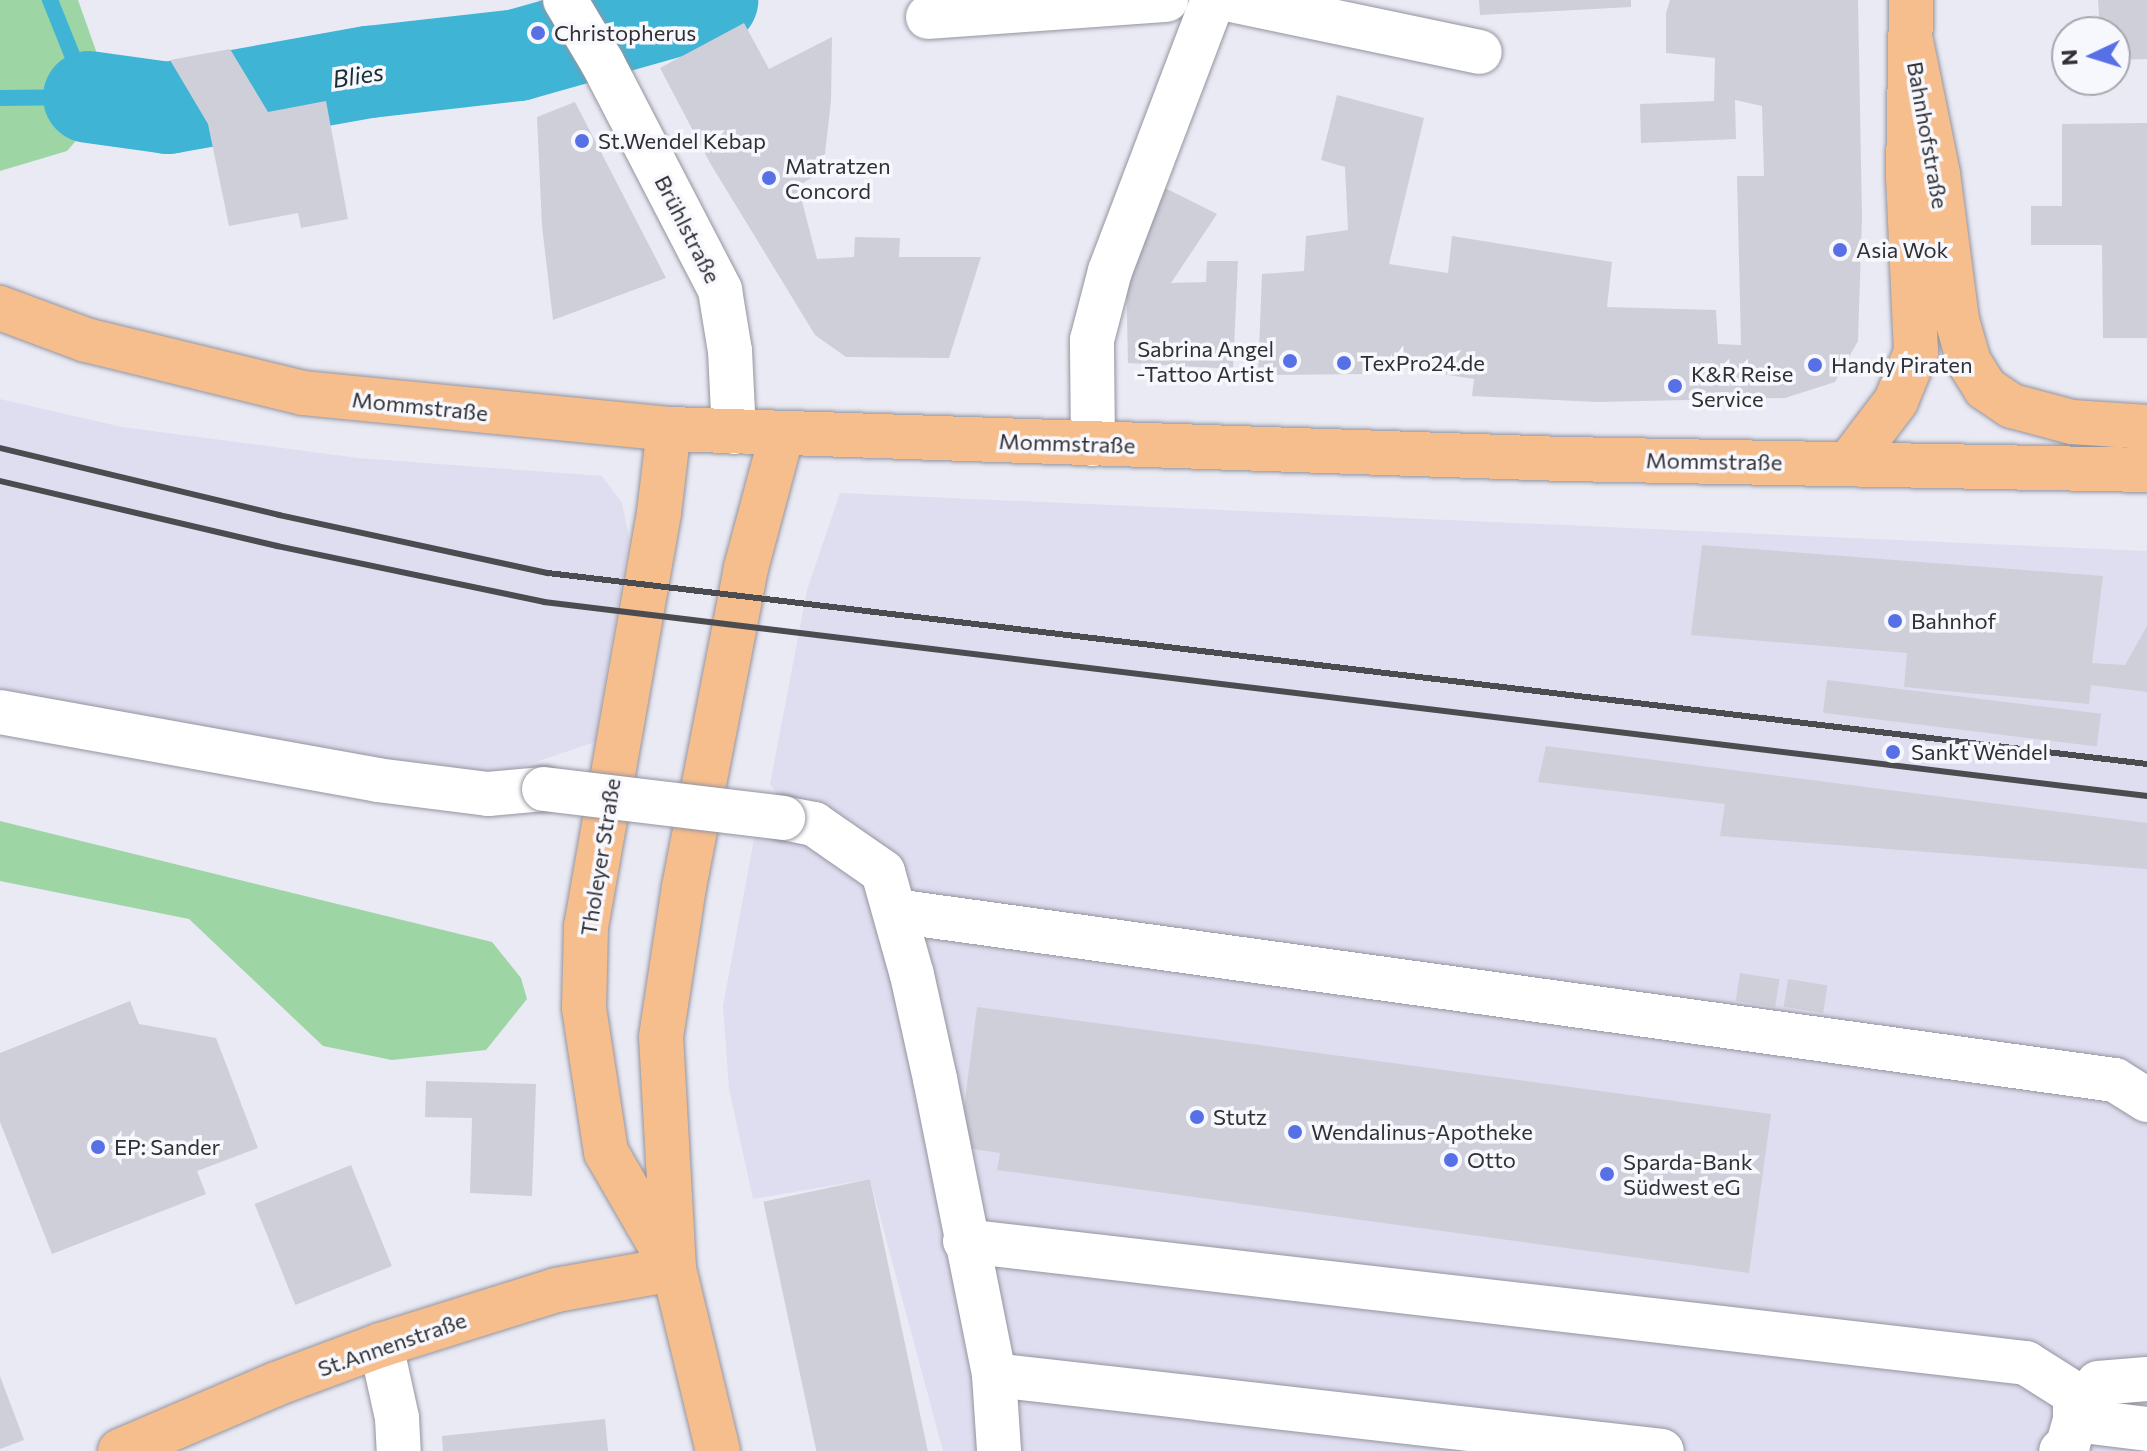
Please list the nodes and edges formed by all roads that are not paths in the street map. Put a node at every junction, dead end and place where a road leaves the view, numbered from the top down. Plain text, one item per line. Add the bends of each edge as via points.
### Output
1 (565, 0) edge
2 (1166, 0) edge
3 (1213, 0) edge
4 (1231, 0) edge
5 (928, 17) dead end
6 (1911, 21) edge
7 (1480, 52) dead end
8 (0, 308) edge
9 (2147, 427) edge
10 (669, 429) junction
11 (734, 432) junction
12 (782, 434) junction
13 (1093, 444) junction
14 (1849, 463) junction
15 (2147, 470) edge
16 (0, 712) edge
17 (895, 911) junction
18 (2147, 1100) edge
19 (965, 1241) junction
20 (674, 1269) junction
21 (381, 1345) junction
22 (994, 1375) junction
23 (2147, 1379) edge
24 (2098, 1383) dead end
25 (2147, 1429) edge
26 (2068, 1436) edge
27 (120, 1451) edge
28 (399, 1451) edge
29 (718, 1451) edge
30 (999, 1451) edge
31 (1662, 1451) edge

1 - 11 street, Brühlstraße via 720,290
2 - 5 street
3 - 13 street via 1110,271 1092,340
4 - 7 street
6 - 9 main road, Bahnhofstraße via 1957,320 1969,362 1985,388 2012,406 2072,422
6 - 14 main road, Bahnhofstraße via 1908,176 1916,352 1896,401
8 - 10 main road, Mommstraße via 86,340 303,393
10 - 11 main road, Mommstraße
10 - 20 main road, Tholeyer Straße via 586,927 584,1008 606,1152
11 - 12 main road, Mommstraße
12 - 13 main road, Mommstraße
12 - 20 main road, Tholeyer Straße via 746,568 684,887 661,1037
13 - 14 main road, Mommstraße
14 - 15 main road, Mommstraße
16 - 17 street, bridge via 377,780 488,794 544,789 814,824 883,872
17 - 18 street via 2115,1080
17 - 19 street via 935,1079
19 - 22 street
19 - 26 street via 2026,1363 2075,1394
20 - 21 main road, St.Annenstraße via 556,1290
20 - 29 main road, Tholeyer Straße
21 - 27 main road, St.Annenstraße
21 - 28 street
22 - 30 street
22 - 31 street
23 - 24 street
25 - 26 street

